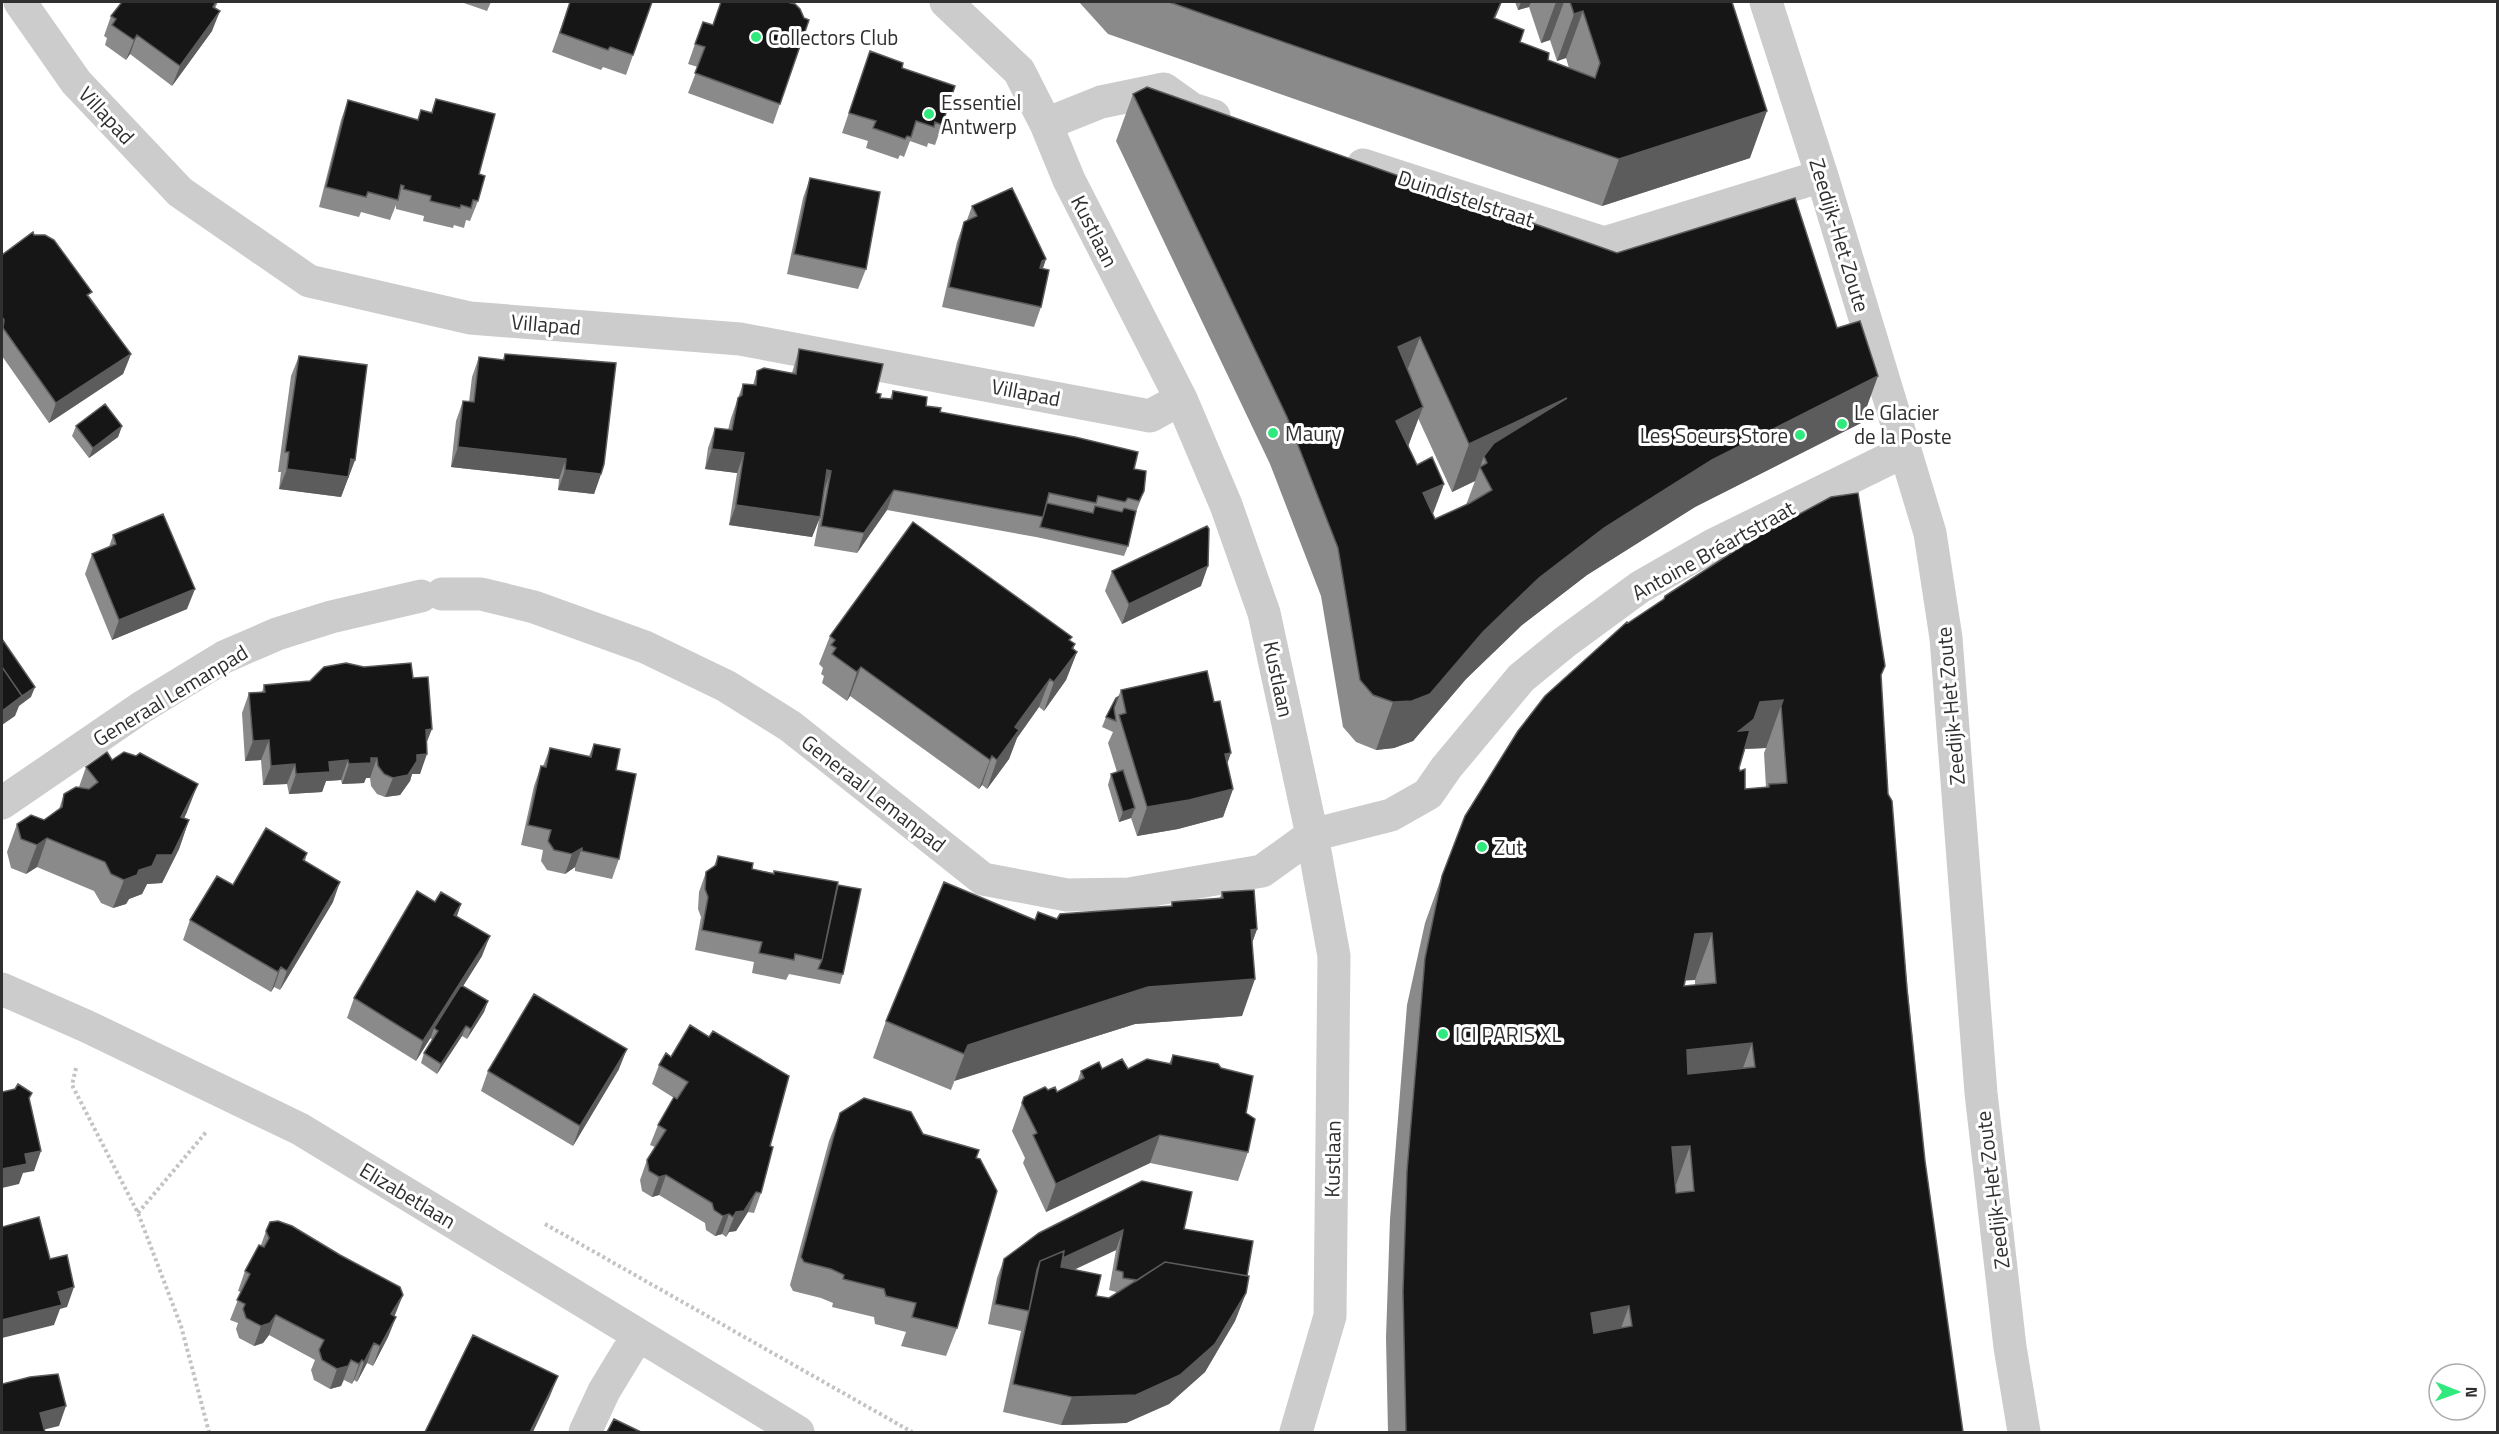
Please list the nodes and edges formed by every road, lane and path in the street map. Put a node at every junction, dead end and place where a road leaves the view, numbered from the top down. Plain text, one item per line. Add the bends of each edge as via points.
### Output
1 (20, 2) edge
2 (946, 2) edge
3 (1766, 2) edge
4 (1046, 124) junction
5 (1248, 127) edge
6 (1337, 156) edge
7 (1822, 176) junction
8 (1181, 399) junction
9 (1905, 451) junction
10 (2, 803) edge
11 (1312, 834) junction
12 (2, 989) edge
13 (86, 1026) junction
14 (235, 1097) junction
15 (138, 1213) junction
16 (638, 1335) junction
17 (209, 1432) edge
18 (585, 1432) edge
19 (798, 1432) edge
20 (1296, 1432) edge
21 (2024, 1432) edge

1 - 8 street, Villapad via 76,82 180,192 309,281 470,318 740,339 1150,416
2 - 4 street, Kustlaan via 1018,71
3 - 7 street, Zeedijk-Het Zoute
4 - 5 street via 1101,102 1164,89 1192,109
4 - 8 street, Kustlaan via 1069,180
6 - 7 street, Duindistelstraat via 1605,243
7 - 9 street, Zeedijk-Het Zoute
8 - 11 street, Kustlaan via 1226,505 1264,613
9 - 11 street, Antoine Bréartstraat via 1713,545 1640,587 1521,678 1428,794 1391,814
9 - 21 street, Zeedijk-Het Zoute via 1930,533 1946,638 1981,1093 2010,1347
10 - 11 street, Generaal Lemanpad via 142,707 224,657 331,617 432,595 481,594 534,607 645,647 726,686 790,726 983,879 1067,895 1129,894 1263,871
11 - 20 street, Kustlaan via 1334,956 1330,1316
12 - 13 street, Elizabetlaan
13 - 14 street, Elizabetlaan
13 - 15 path via 72,1085
14 - 15 path
14 - 16 street, Elizabetlaan via 300,1129
15 - 17 path via 182,1326
16 - 18 street
16 - 19 street, Elizabetlaan

